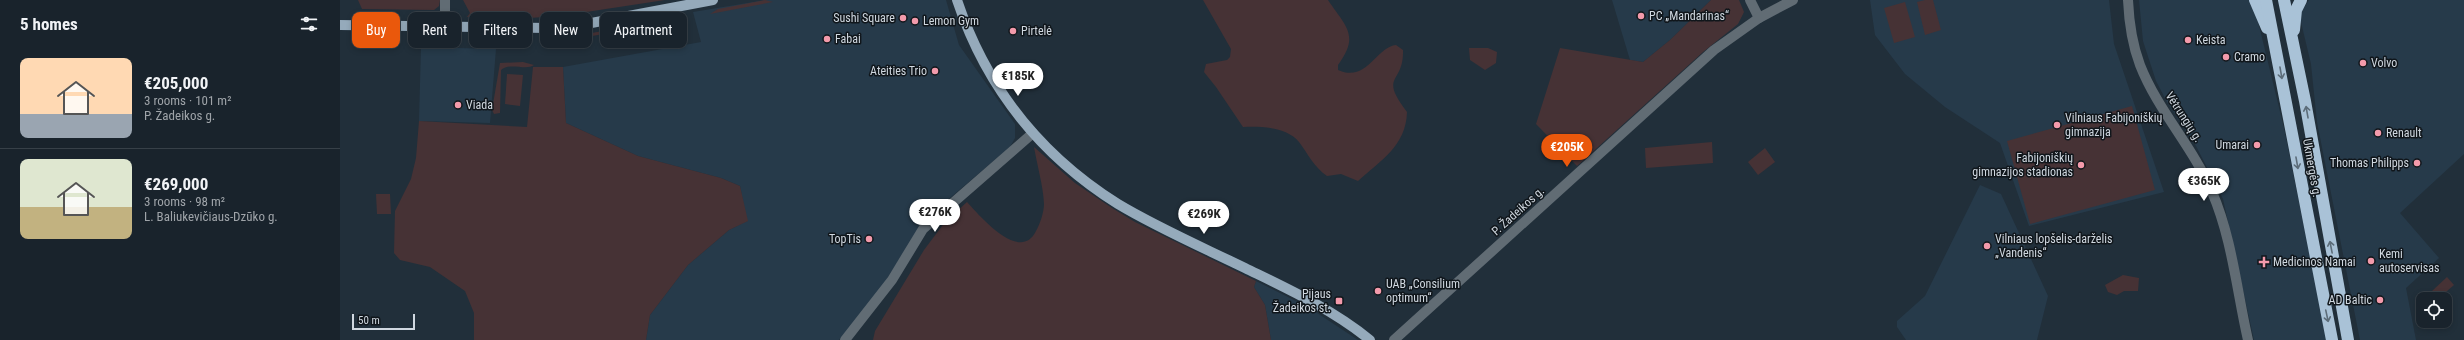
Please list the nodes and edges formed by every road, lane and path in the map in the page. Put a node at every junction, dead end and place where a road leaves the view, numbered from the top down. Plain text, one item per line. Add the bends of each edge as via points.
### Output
1 (446, 0) edge
2 (713, 0) edge
3 (957, 0) edge
4 (1750, 0) edge
5 (1793, 0) edge
6 (2128, 0) edge
7 (2255, 0) edge
8 (2266, 0) edge
9 (2284, 0) edge
10 (2301, 0) edge
11 (446, 12) edge
12 (1759, 18) junction
13 (340, 25) edge
14 (408, 26) edge
15 (461, 27) edge
16 (2277, 49) junction
17 (2294, 51) junction
18 (1033, 133) junction
19 (845, 340) edge
20 (1370, 340) edge
21 (1394, 340) edge
22 (2248, 340) edge
23 (2332, 340) edge
24 (2348, 340) edge

1 - 11 street
2 - 15 main road via 586,24 550,28
3 - 18 main road via 979,56 1000,90
4 - 12 street
5 - 12 street, P. Žadeikos g.
6 - 22 street, Vėtrungių g. via 2132,40 2140,65 2151,89 2192,153 2213,194 2231,260
7 - 16 highway
8 - 16 highway, Ukmergės g.
9 - 17 highway, Ukmergės g.
10 - 17 highway via 2294,18
12 - 21 street, P. Žadeikos g. via 1714,50 1673,86
13 - 14 main road
16 -> 23 highway, Ukmergės g.
24 -> 17 highway, Ukmergės g.
18 - 19 street via 923,229 892,280
18 - 20 main road via 1068,167 1118,204 1302,295

